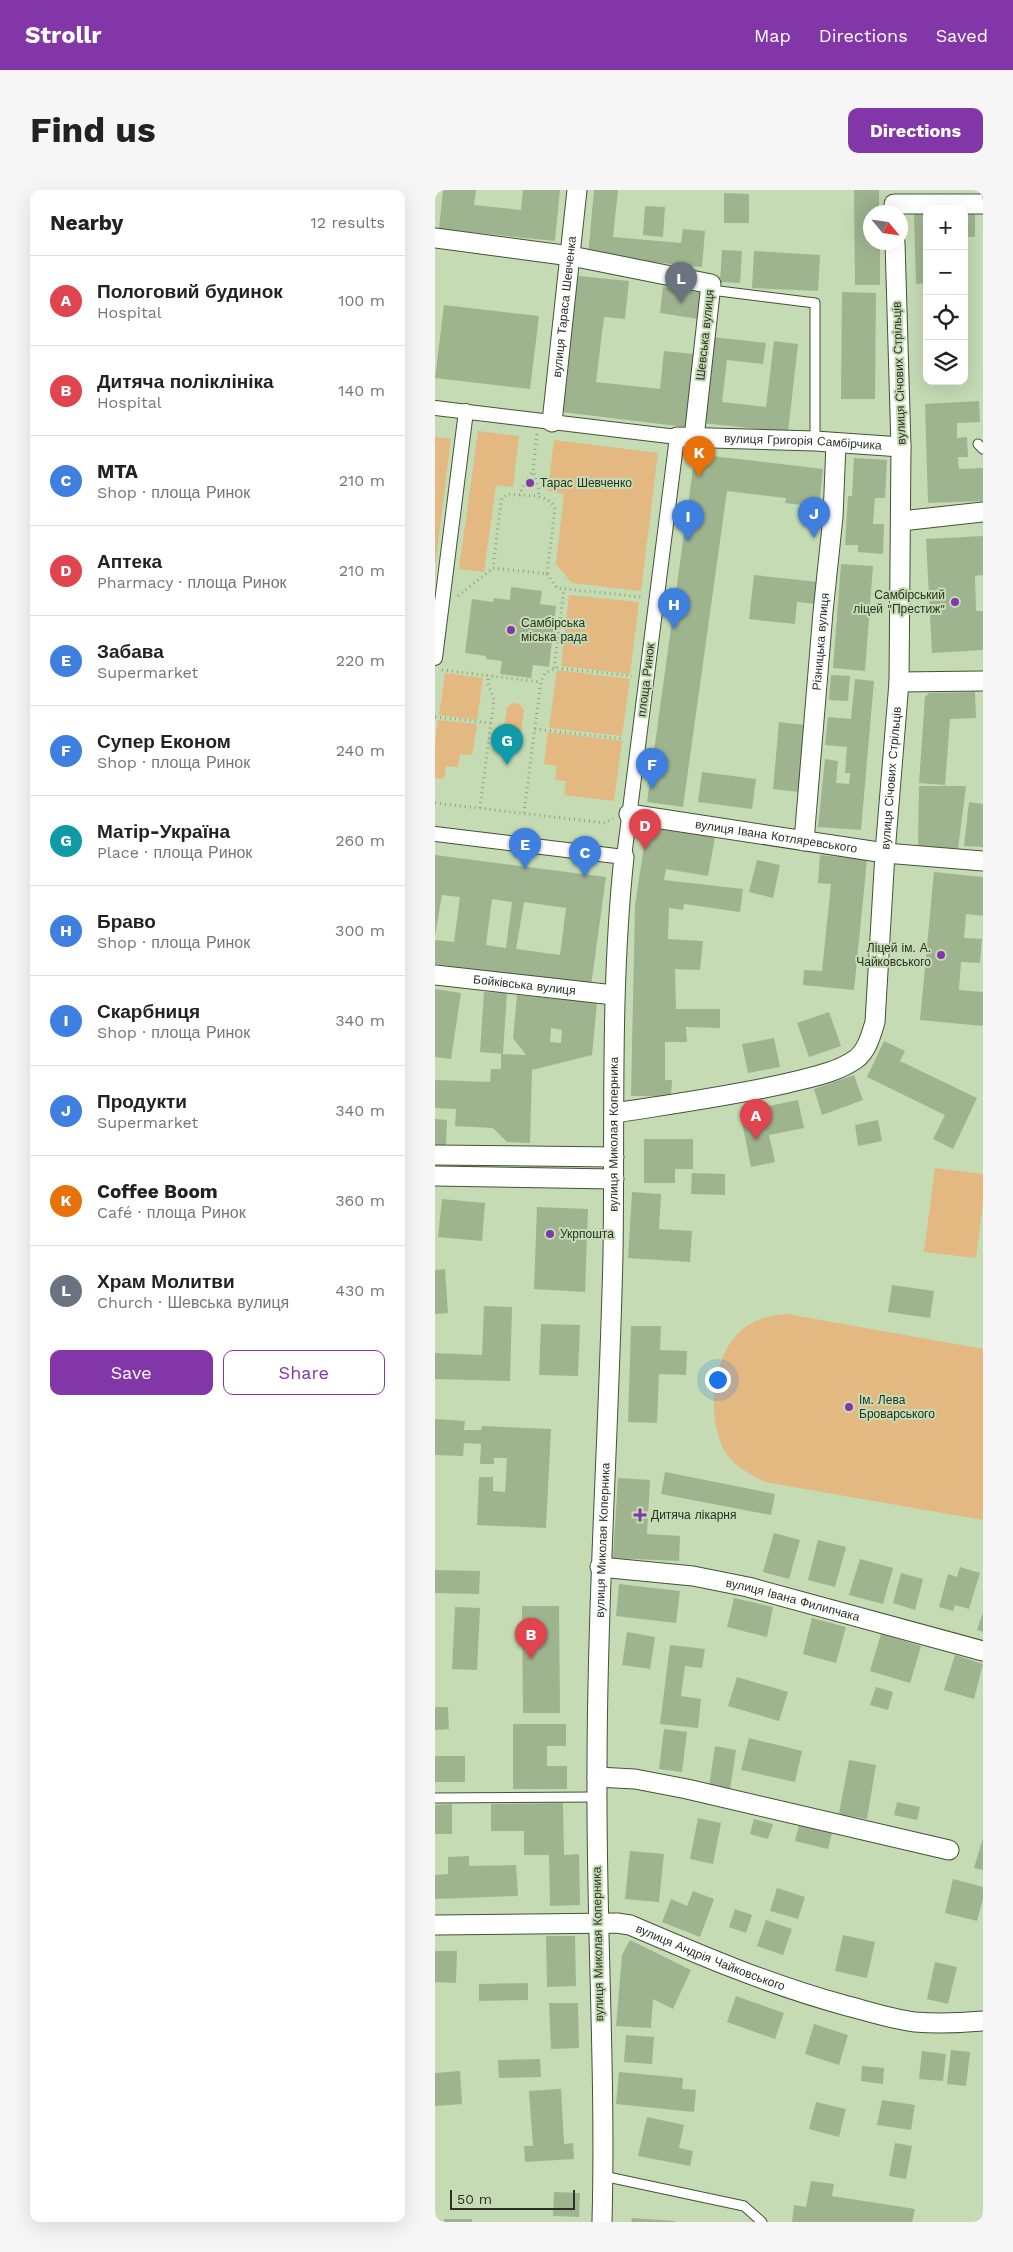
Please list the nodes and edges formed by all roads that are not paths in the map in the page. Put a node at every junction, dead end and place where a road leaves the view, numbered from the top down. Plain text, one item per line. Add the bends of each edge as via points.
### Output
1 (577, 190) edge
2 (894, 202) edge
3 (983, 204) edge
4 (435, 238) edge
5 (895, 250) edge
6 (571, 256) junction
7 (711, 290) junction
8 (435, 408) edge
9 (466, 411) junction
10 (544, 428) junction
11 (685, 438) junction
12 (815, 440) junction
13 (836, 443) junction
14 (901, 447) junction
15 (983, 512) edge
16 (901, 521) junction
17 (435, 658) edge
18 (983, 681) edge
19 (899, 682) junction
20 (622, 814) junction
21 (435, 834) edge
22 (804, 841) junction
23 (885, 853) junction
24 (624, 857) junction
25 (983, 861) edge
26 (435, 975) edge
27 (614, 995) junction
28 (615, 1113) junction
29 (435, 1155) edge
30 (614, 1157) junction
31 (435, 1176) edge
32 (614, 1179) junction
33 (600, 1567) junction
34 (983, 1651) edge
35 (597, 1777) junction
36 (597, 1797) junction
37 (435, 1798) edge
38 (949, 1850) dead end
39 (597, 1922) junction
40 (435, 1925) edge
41 (983, 2021) edge
42 (603, 2176) junction
43 (602, 2222) edge
44 (762, 2222) edge

1 - 6 street, вулиця Тараса Шевченка
2 - 3 street
4 - 6 street
5 - 14 street, вулиця Січових Стрільців
6 - 7 street, Шевська вулиця via 711,284
6 - 10 street, вулиця Тараса Шевченка
7 - 11 street, Шевська вулиця
7 - 12 lane via 815,303
8 - 9 street
9 - 10 street
9 - 17 street
10 - 11 street
11 - 12 street, вулиця Григорія Самбірчика
11 - 20 street, площа Ринок
12 - 13 street, вулиця Григорія Самбірчика
13 - 14 street, вулиця Григорія Самбірчика
13 - 22 street, Різницька вулиця via 833,516
14 - 16 street, вулиця Січових Стрільців
15 - 16 street
16 - 19 street, вулиця Січових Стрільців
18 - 19 street
19 - 23 street, вулиця Січових Стрільців
20 - 22 street, вулиця Івана Котляревського
20 - 24 street, площа Ринок
21 - 24 street
22 - 23 street, вулиця Івана Котляревського
23 - 25 street, вулиця Івана Котляревського
23 - 28 street, вулиця Січових Стрільців via 875,1022 869,1041 858,1058 840,1069 767,1088
24 - 27 street, вулиця Миколая Коперника
26 - 27 street, Бойківська вулиця
27 - 28 street, вулиця Миколая Коперника
28 - 30 street, вулиця Миколая Коперника
29 - 30 street
30 - 32 street, вулиця Миколая Коперника
31 - 32 street
32 - 33 street, вулиця Миколая Коперника via 610,1375
33 - 34 street, вулиця Івана Филипчака via 693,1576 748,1587
33 - 35 street, вулиця Миколая Коперника
35 - 36 street, вулиця Миколая Коперника
35 - 38 street via 635,1779 687,1789
36 - 37 lane
36 - 39 street, вулиця Миколая Коперника
39 - 40 street, вулиця Андрія Чайковського
39 - 41 street, вулиця Андрія Чайковського via 630,1925 752,1976 868,2012 913,2022 953,2024
39 - 42 street, вулиця Миколая Коперника
42 - 43 street, вулиця Миколая Коперника
42 - 44 lane via 744,2206

